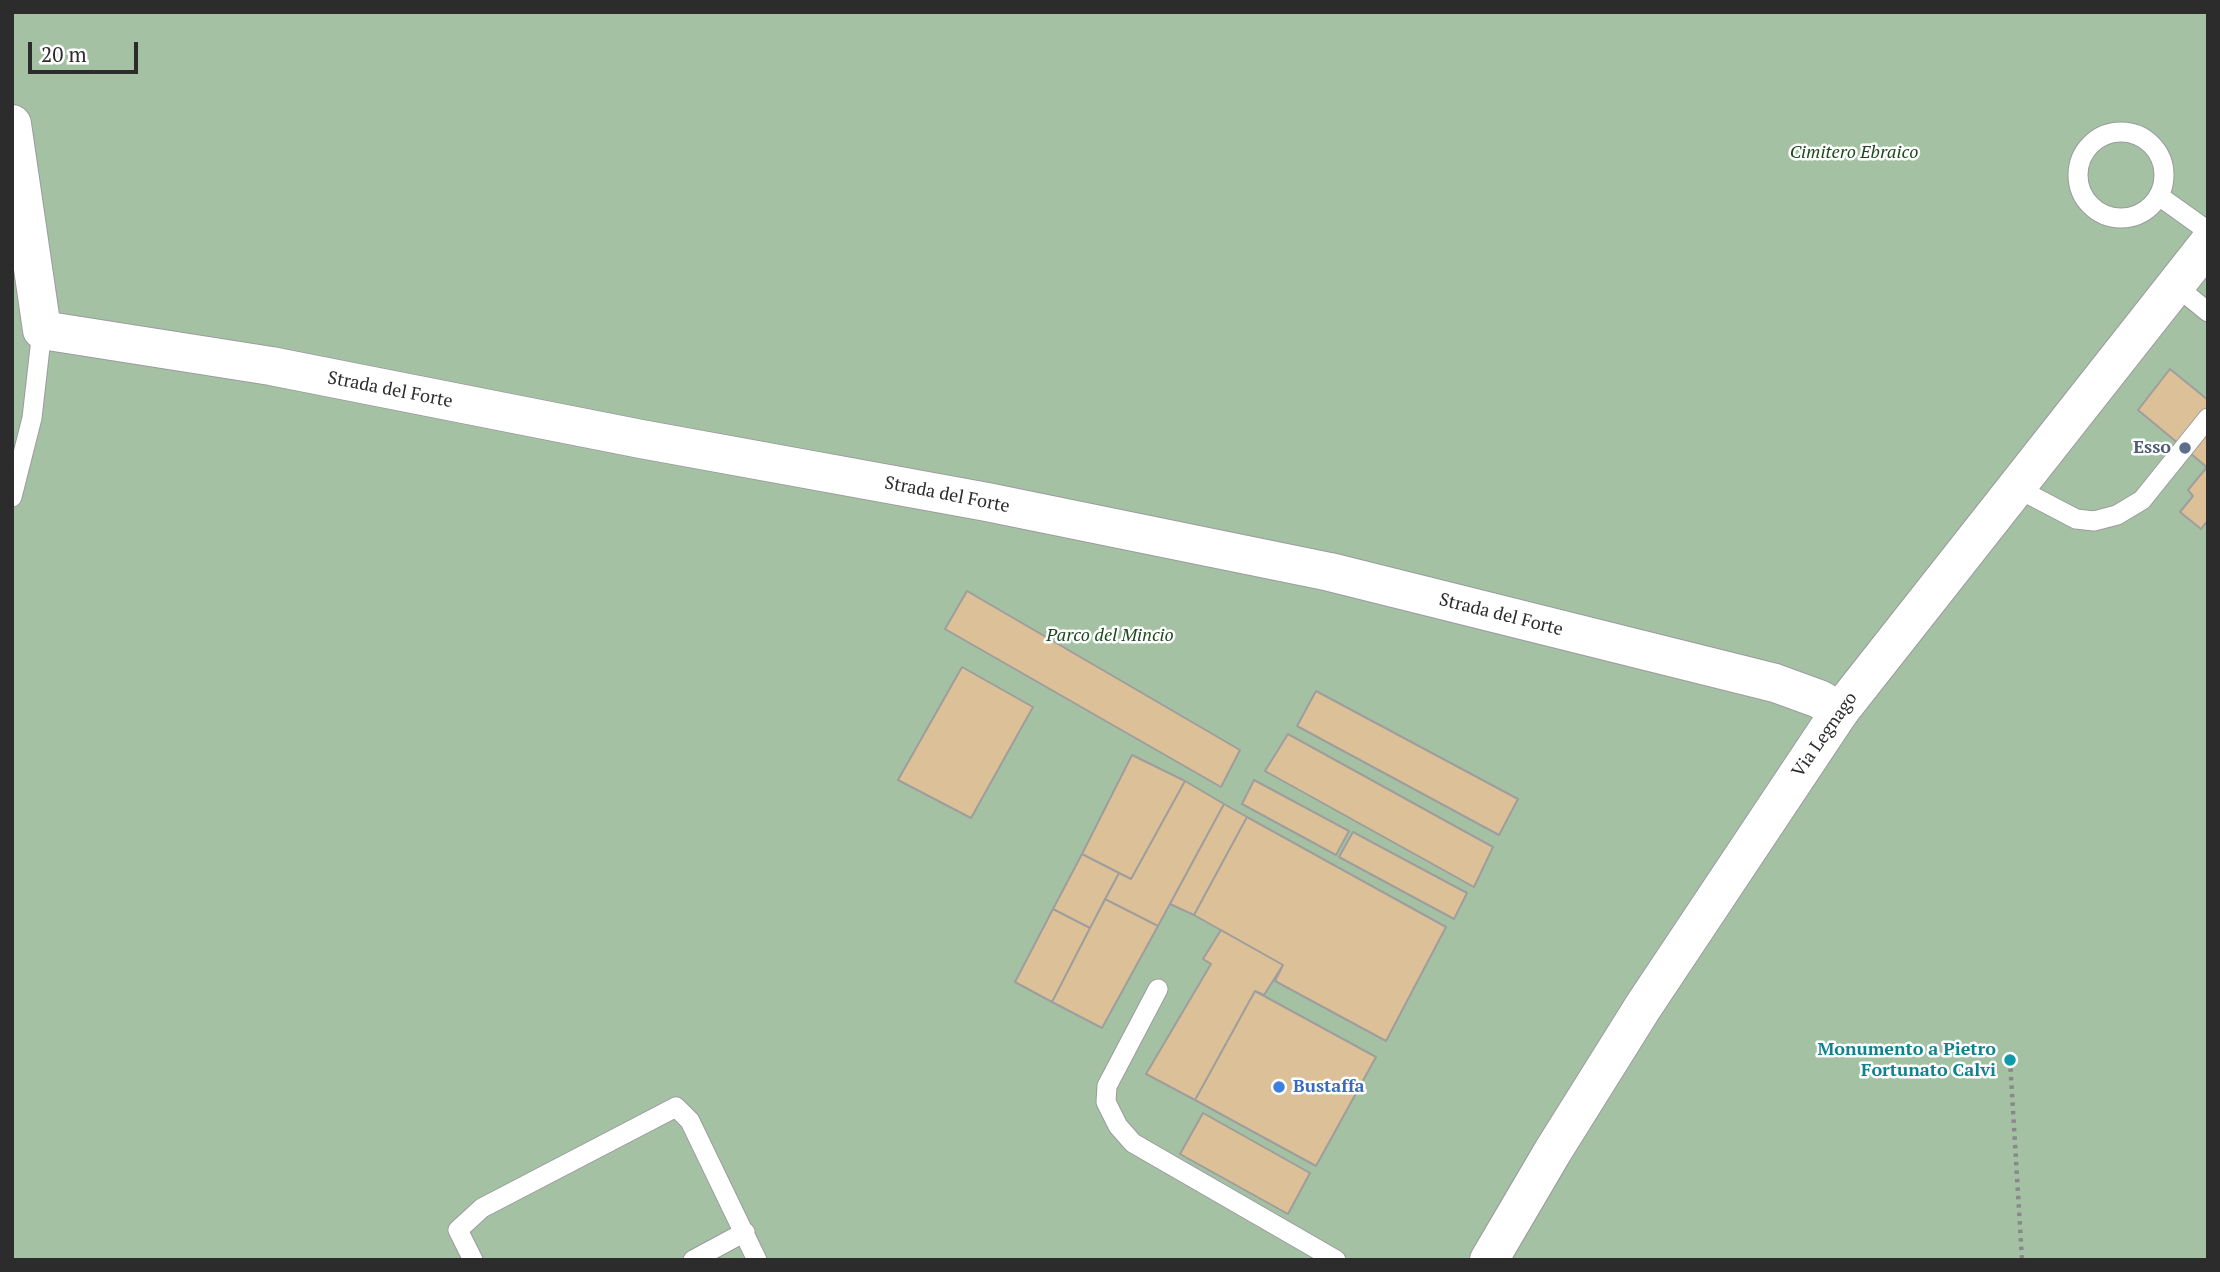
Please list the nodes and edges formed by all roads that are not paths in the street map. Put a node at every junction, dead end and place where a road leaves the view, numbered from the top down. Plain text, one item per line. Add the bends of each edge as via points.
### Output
1 (12, 124) edge
2 (2159, 196) junction
3 (2208, 231) edge
4 (2208, 244) edge
5 (2176, 286) junction
6 (2208, 312) edge
7 (41, 330) junction
8 (2208, 418) edge
9 (2015, 487) junction
10 (12, 497) edge
11 (1840, 711) junction
12 (1158, 989) dead end
13 (745, 1232) junction
14 (473, 1260) edge
15 (692, 1260) edge
16 (757, 1260) edge
17 (1336, 1260) edge
18 (1489, 1260) edge

1 - 7 street
2 - 2 lane via 2164,182 2160,154 2139,134 2110,132 2092,143 2079,160 2079,189 2091,206 2110,217 2138,215
2 - 3 lane
4 - 5 street, Via Legnago
5 - 6 lane
5 - 9 street, Via Legnago
7 - 10 lane via 32,418
7 - 11 street, Strada del Forte via 271,366 1330,572 1775,682
8 - 9 lane via 2142,500 2117,515 2094,521 2076,519
9 - 11 street, Via Legnago
11 - 18 street, Via Legnago via 1643,1007
12 - 17 lane via 1107,1086 1106,1102 1118,1126 1133,1143
13 - 14 lane via 690,1121 676,1107 482,1208 458,1230
13 - 15 lane
13 - 16 lane

